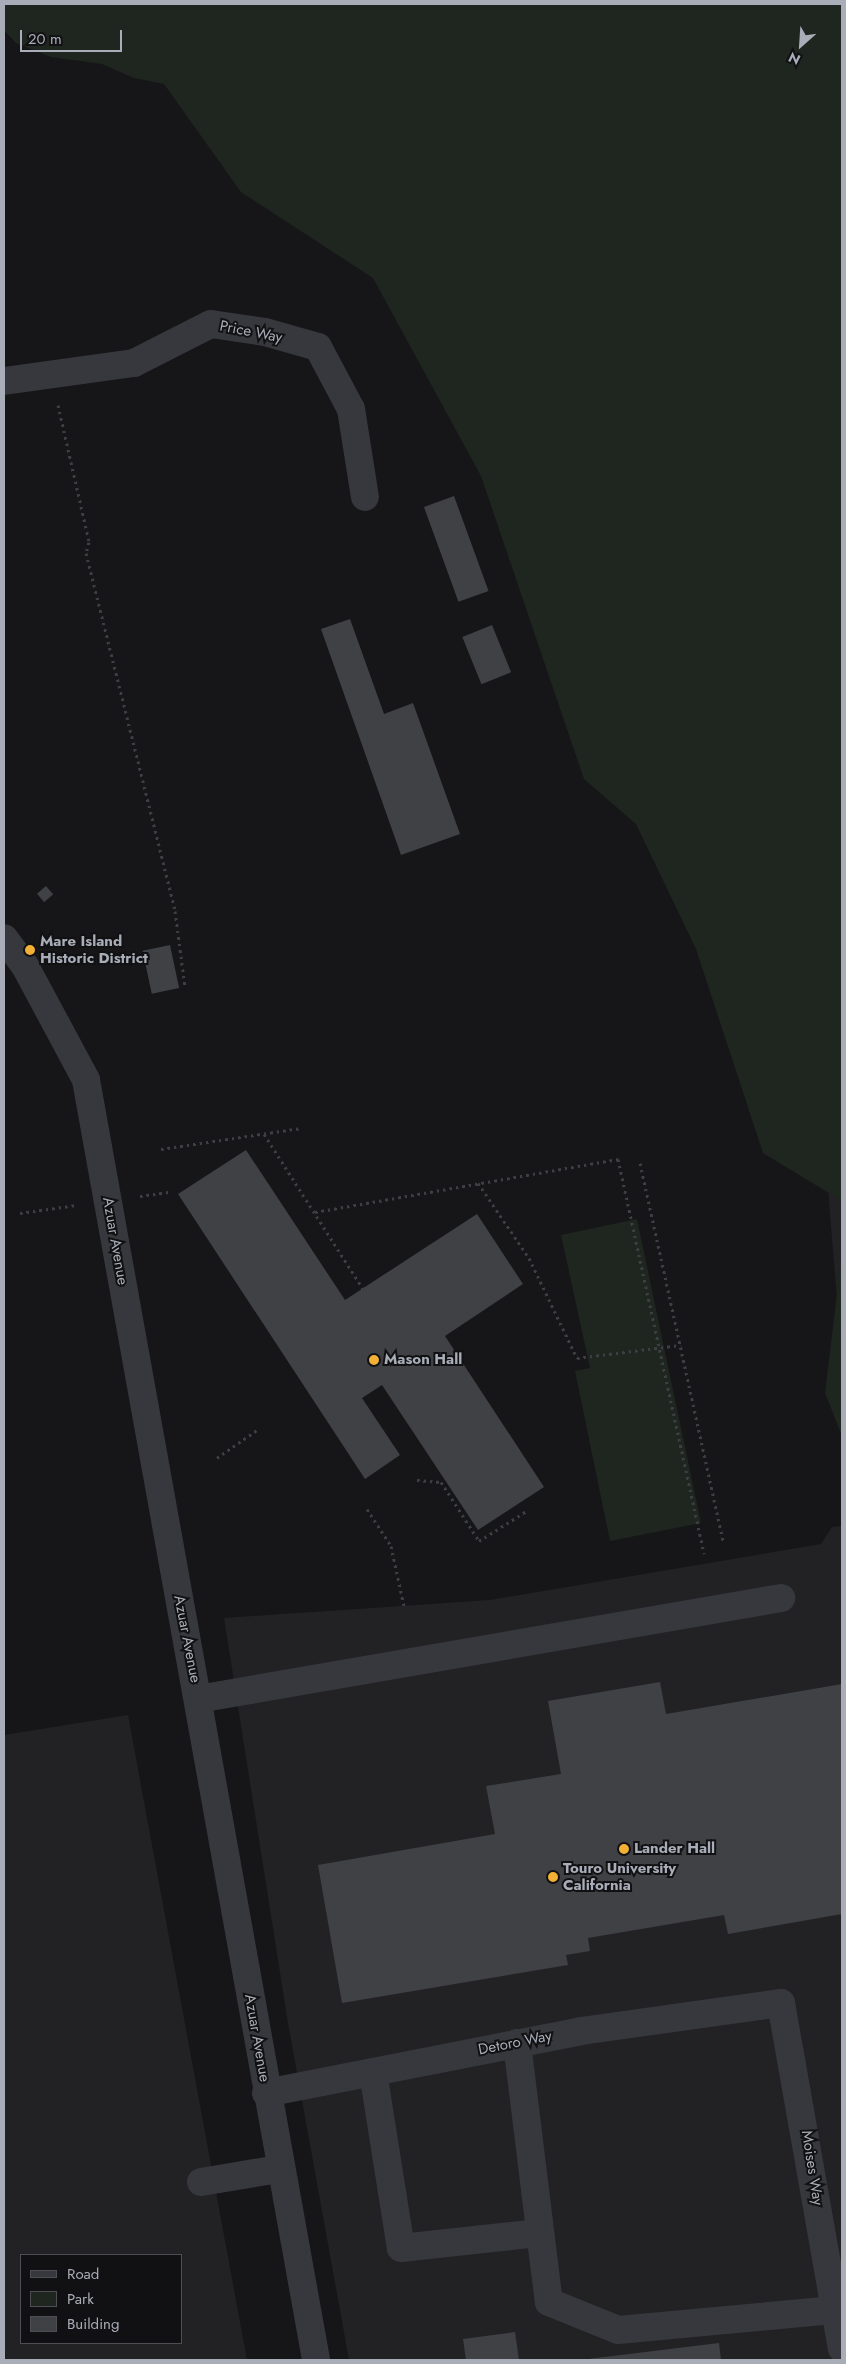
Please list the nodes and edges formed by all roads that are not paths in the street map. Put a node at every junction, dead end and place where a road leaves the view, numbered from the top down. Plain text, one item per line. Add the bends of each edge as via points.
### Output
1 (4, 381) edge
2 (365, 497) dead end
3 (4, 938) edge
4 (781, 1598) dead end
5 (198, 1699) junction
6 (766, 2004) joint
7 (517, 2043) junction
8 (373, 2072) junction
9 (266, 2093) junction
10 (279, 2169) junction
11 (201, 2182) dead end
12 (540, 2233) junction
13 (835, 2310) junction
14 (842, 2349) edge
15 (316, 2360) edge

1 - 2 street, Price Way via 134,363 211,324 266,332 318,347 351,410
3 - 5 street, Azuar Avenue via 25,966 86,1080
4 - 5 street
5 - 9 street, Azuar Avenue
6 - 7 street, Detoro Way
6 - 13 street, Moises Way via 781,2003
7 - 8 street, Detoro Way
7 - 12 street
8 - 9 street, Detoro Way
8 - 12 street via 401,2248
9 - 10 street, Azuar Avenue
10 - 11 street
10 - 15 street, Azuar Avenue via 304,2280
12 - 13 street via 548,2302 618,2330
13 - 14 street, Moises Way

